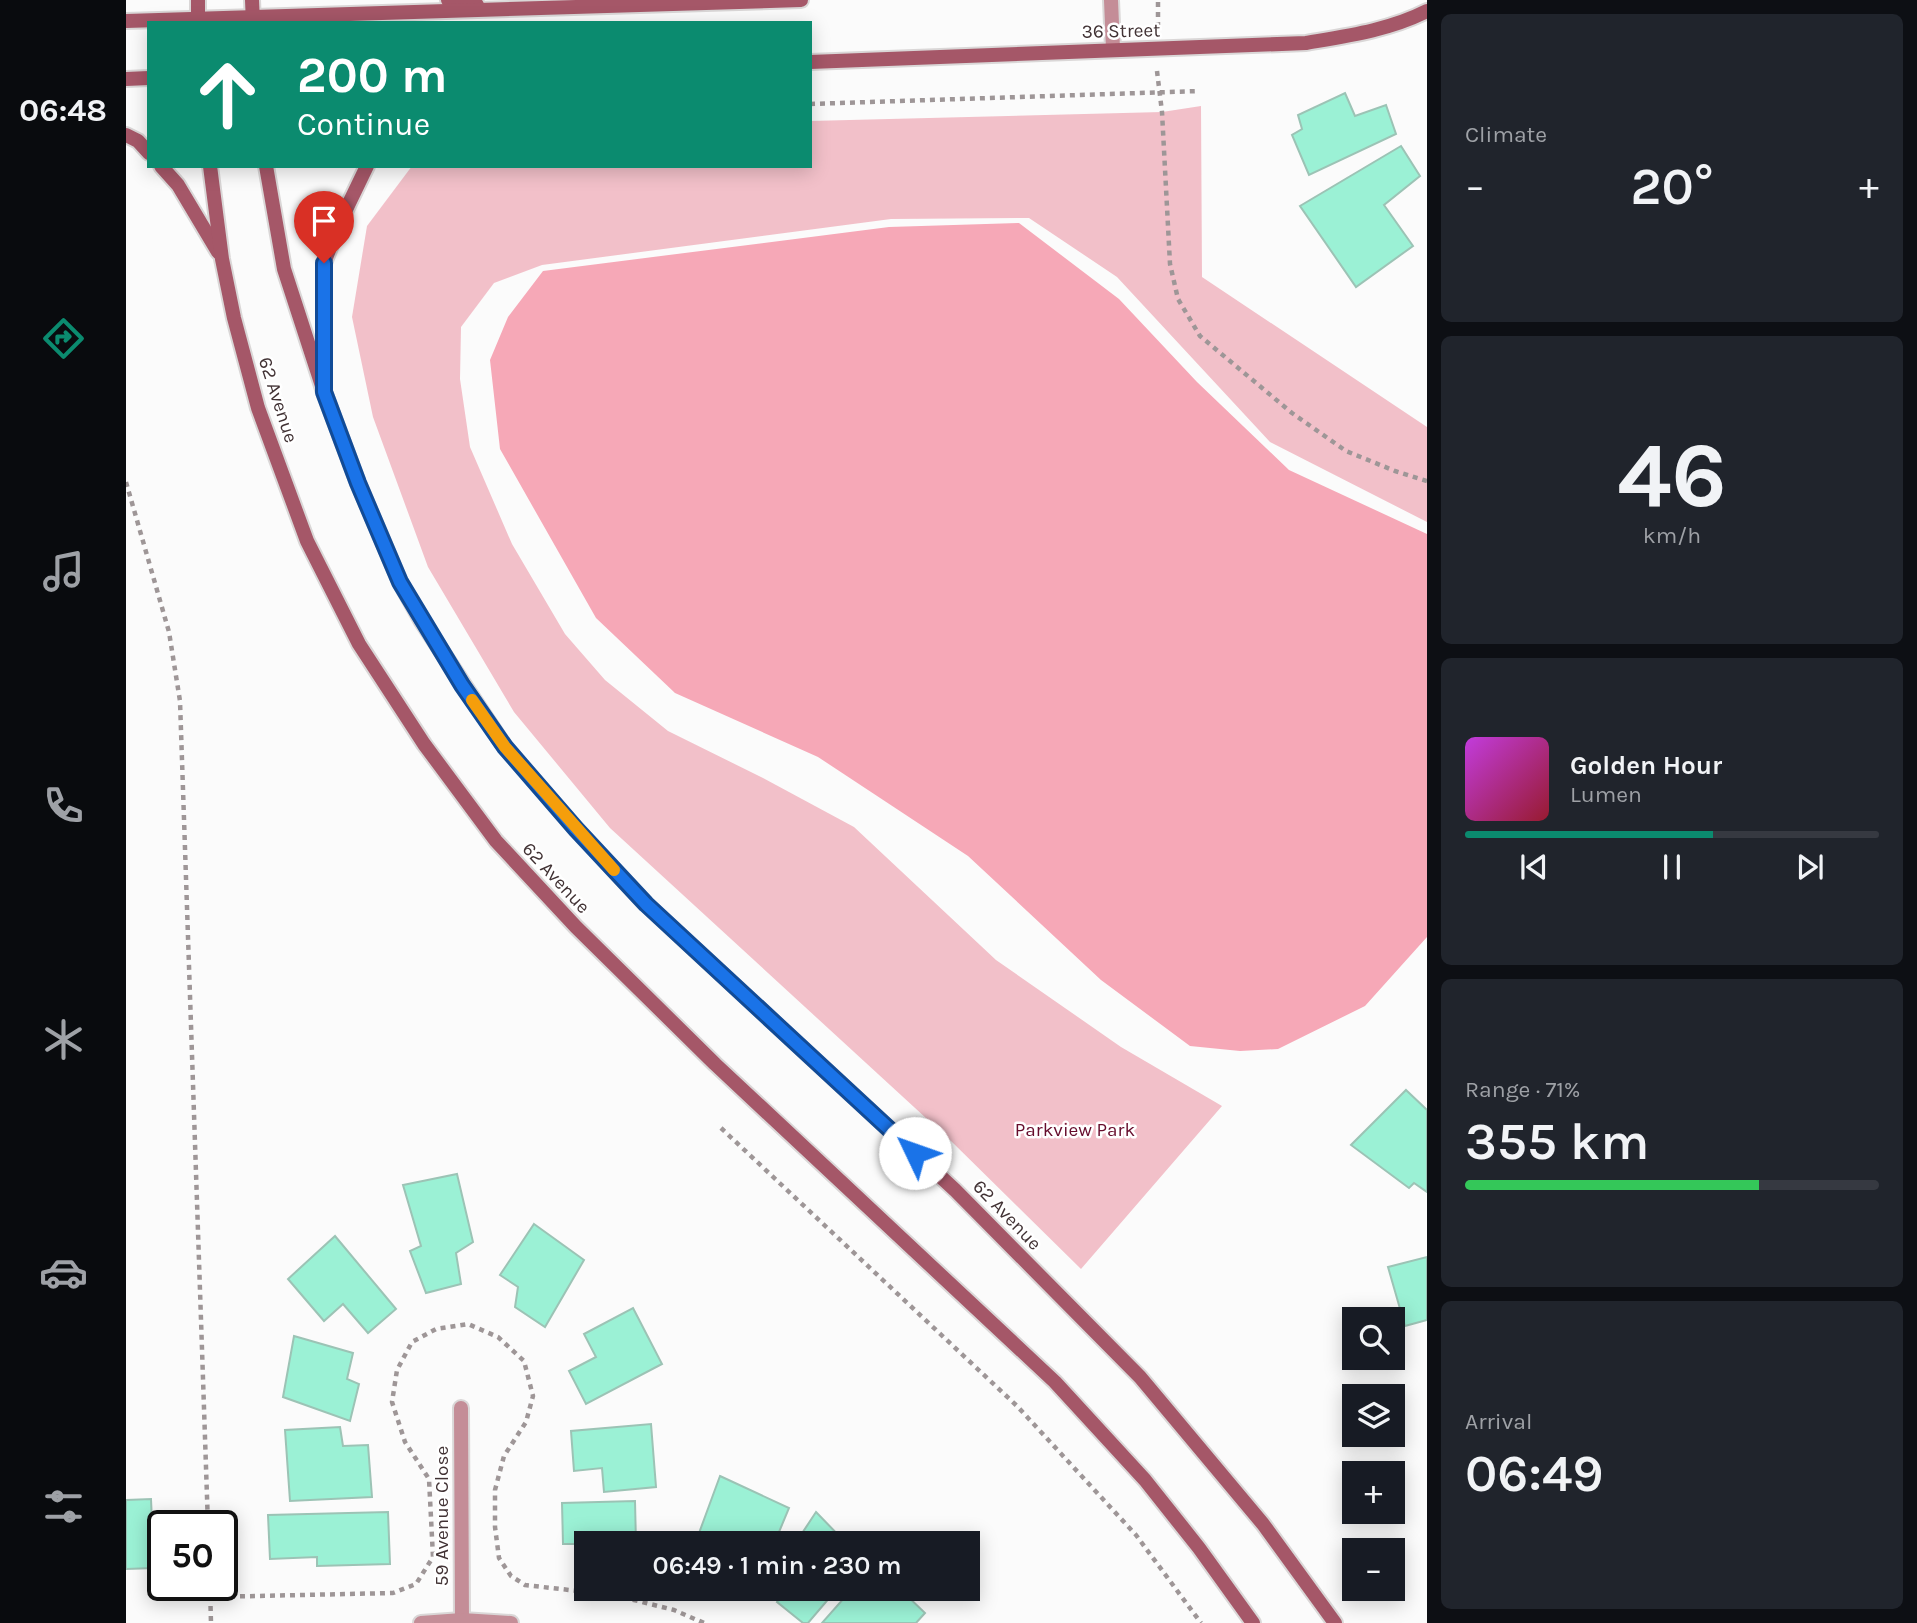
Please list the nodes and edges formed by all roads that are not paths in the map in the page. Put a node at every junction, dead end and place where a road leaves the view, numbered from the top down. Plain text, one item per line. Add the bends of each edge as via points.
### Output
1 (198, 0) edge
2 (252, 0) edge
3 (448, 0) edge
4 (802, 0) edge
5 (1111, 0) edge
6 (510, 10) junction
7 (1427, 10) edge
8 (253, 20) edge
9 (126, 21) edge
10 (198, 21) edge
11 (1113, 50) junction
12 (812, 62) edge
13 (147, 78) edge
14 (126, 79) edge
15 (126, 135) edge
16 (147, 151) edge
17 (163, 168) edge
18 (209, 168) edge
19 (266, 168) edge
20 (366, 168) edge
21 (222, 258) junction
22 (324, 392) junction
23 (461, 1408) dead end
24 (462, 1621) edge
25 (421, 1623) edge
26 (511, 1623) edge
27 (1254, 1623) edge
28 (1335, 1623) edge

1 - 10 main road
2 - 8 main road
3 - 6 main road
4 - 6 main road
5 - 11 street
6 - 8 main road
7 - 11 main road, 36 Street via 1410,20 1306,43
8 - 10 main road
9 - 10 main road
11 - 12 main road, 36 Street
13 - 14 main road
15 - 16 main road
17 - 21 main road
18 - 21 main road, 62 Avenue
19 - 22 main road, 62 Avenue via 284,269
20 - 22 main road via 324,263
21 - 27 main road, 62 Avenue via 258,408 307,541 359,644 424,744 496,841 680,1030 1055,1382 1145,1480
22 - 28 main road, 62 Avenue via 400,582 505,747 646,904 956,1190 1140,1377 1263,1524
23 - 24 street, 59 Avenue Close
24 - 25 street
24 - 26 street

